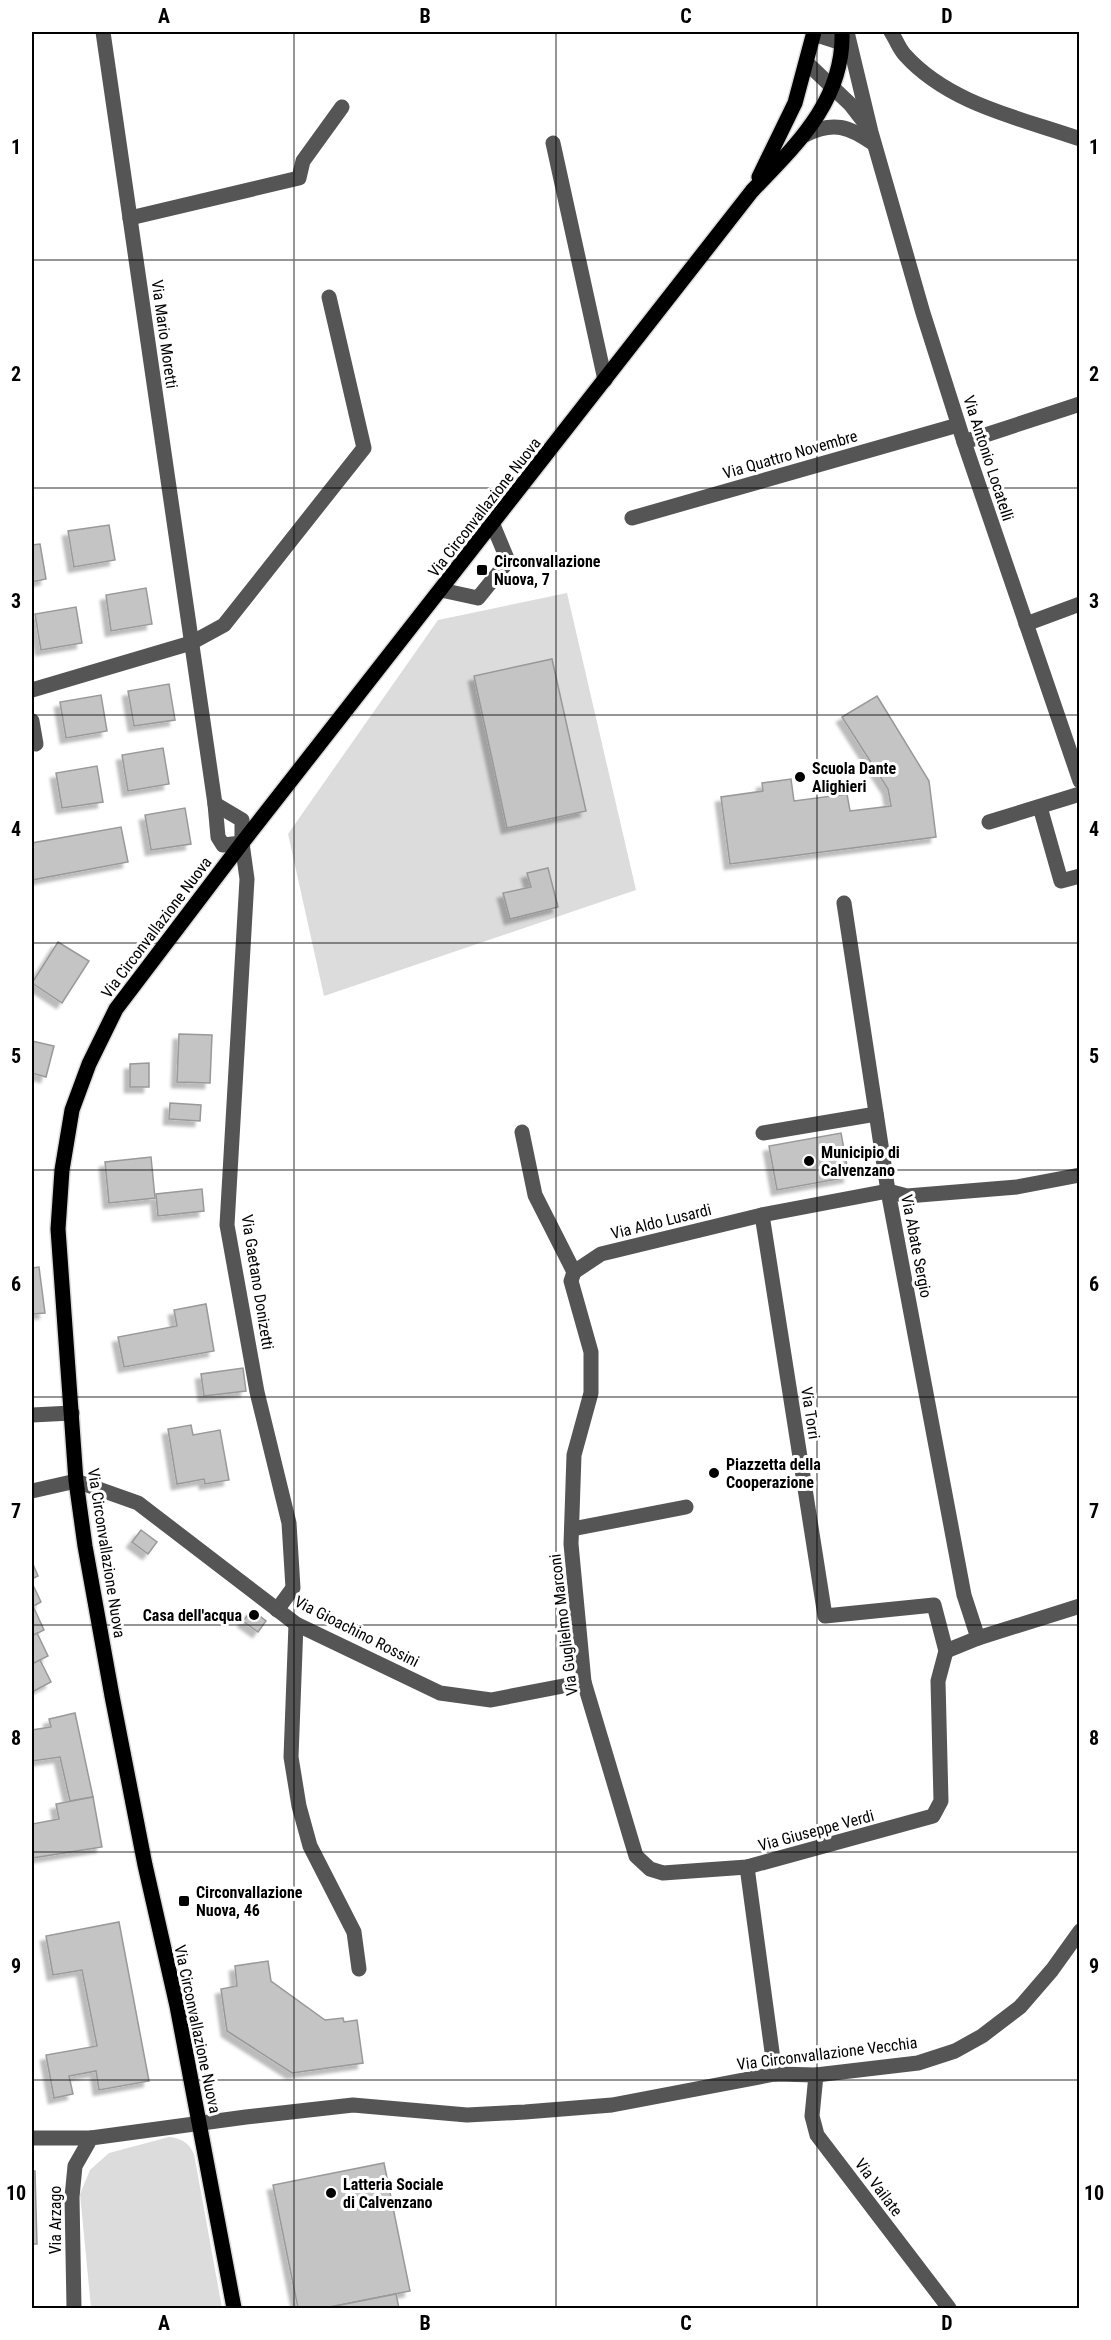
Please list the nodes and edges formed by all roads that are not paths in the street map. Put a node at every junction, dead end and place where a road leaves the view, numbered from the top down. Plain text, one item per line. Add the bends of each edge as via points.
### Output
1 (103, 32) edge
2 (891, 32) edge
3 (814, 33) edge
4 (843, 35) edge
5 (807, 63) junction
6 (831, 87) junction
7 (342, 106) dead end
8 (805, 135) junction
9 (872, 138) junction
10 (1080, 139) edge
11 (553, 143) dead end
12 (752, 191) junction
13 (130, 218) junction
14 (329, 297) dead end
15 (605, 380) junction
16 (1080, 404) edge
17 (958, 425) junction
18 (964, 442) junction
19 (632, 518) dead end
20 (493, 525) junction
21 (441, 590) junction
22 (1080, 604) edge
23 (1026, 624) junction
24 (190, 643) junction
25 (32, 690) edge
26 (32, 722) edge
27 (36, 744) dead end
28 (1080, 781) edge
29 (1080, 794) edge
30 (215, 804) junction
31 (1040, 807) junction
32 (989, 822) dead end
33 (242, 843) junction
34 (1080, 876) edge
35 (844, 903) dead end
36 (876, 1114) junction
37 (522, 1132) dead end
38 (763, 1133) dead end
39 (1080, 1175) edge
40 (888, 1191) junction
41 (762, 1215) junction
42 (574, 1272) junction
43 (72, 1413) junction
44 (32, 1415) edge
45 (76, 1481) junction
46 (32, 1491) edge
47 (686, 1507) dead end
48 (572, 1529) junction
49 (1080, 1606) edge
50 (278, 1610) junction
51 (296, 1624) junction
52 (978, 1638) junction
53 (946, 1651) junction
54 (584, 1682) junction
55 (747, 1867) junction
56 (1080, 1930) edge
57 (359, 1969) dead end
58 (775, 2074) junction
59 (816, 2075) junction
60 (199, 2123) junction
61 (91, 2138) junction
62 (32, 2139) edge
63 (74, 2308) edge
64 (234, 2308) edge
65 (949, 2308) edge

1 - 13 street, Via Mario Moretti
2 - 10 street via 904,55 964,99
3 - 4 street, Via Antonio Locatelli
3 - 5 main road
4 - 6 main road
4 - 9 street, Via Antonio Locatelli via 854,55
5 - 6 street, Via Antonio Locatelli
5 - 12 main road via 795,103
6 - 8 main road
6 - 9 street, Via Antonio Locatelli via 850,104
7 - 13 street via 303,161 298,178
8 - 9 street via 818,129 842,128
8 - 12 main road
9 - 17 street, Via Antonio Locatelli
11 - 15 street
12 - 15 main road, Via Circonvallazione Nuova
13 - 24 street, Via Mario Moretti
14 - 24 street via 364,448 224,625
15 - 20 main road, Via Circonvallazione Nuova
16 - 18 street
17 - 18 street, Via Antonio Locatelli
17 - 19 street, Via Quattro Novembre
18 - 23 street, Via Antonio Locatelli
20 - 21 main road, Via Circonvallazione Nuova
20 - 21 street via 508,561 478,598
21 - 33 main road, Via Circonvallazione Nuova
22 - 23 street
23 - 28 street, Via Antonio Locatelli
24 - 25 street
24 - 30 street, Via Mario Moretti
26 - 27 street
29 - 31 street
30 - 33 street via 242,820
30 - 33 street, Via Circonvallazione Nuova via 218,837 223,844
31 - 32 street
31 - 34 street via 1061,881
33 - 43 main road, Via Circonvallazione Nuova via 116,1009 72,1110 58,1229
33 - 50 street, Via Gaetano Donizetti via 247,879 227,1225 257,1392 289,1522 293,1588
35 - 36 street, Via Abate Sergio
36 - 38 street
36 - 40 street, Via Abate Sergio
37 - 42 street via 535,1195
39 - 40 street via 1017,1187 908,1196
40 - 41 street, Via Aldo Lusardi
40 - 52 street, Via Abate Sergio via 964,1595
41 - 42 street, Via Aldo Lusardi via 601,1254
41 - 53 street, Via Torri via 825,1616 934,1605
42 - 48 street, Via Guglielmo Marconi via 571,1281 591,1352 591,1393 574,1455
43 - 44 street
43 - 45 main road, Via Circonvallazione Nuova
45 - 46 street
45 - 50 street, Via Gioachino Rossini via 138,1503
45 - 60 main road, Via Circonvallazione Nuova via 112,1696
47 - 48 street
48 - 54 street, Via Guglielmo Marconi
49 - 52 street
50 - 51 street, Via Gioachino Rossini
51 - 54 street, Via Gioachino Rossini via 440,1693 491,1700
51 - 57 street via 291,1757 299,1806 310,1846 354,1932
52 - 53 street
53 - 55 street, Via Giuseppe Verdi via 938,1681 941,1801 933,1816
54 - 55 street, Via Guglielmo Marconi via 636,1856 650,1869 663,1873
55 - 58 street, Via Giuseppe Verdi
56 - 59 street, Via Circonvallazione Vecchia via 1020,2007 955,2051 918,2063
58 - 59 street, Via Circonvallazione Vecchia
58 - 60 street, Via Circonvallazione Vecchia via 612,2104 525,2112 466,2115 353,2105
59 - 65 street, Via Vailate via 812,2116 817,2135
60 - 61 street
60 - 64 main road, Via Circonvallazione Nuova
61 - 62 street
61 - 63 street, Via Arzago via 75,2166

